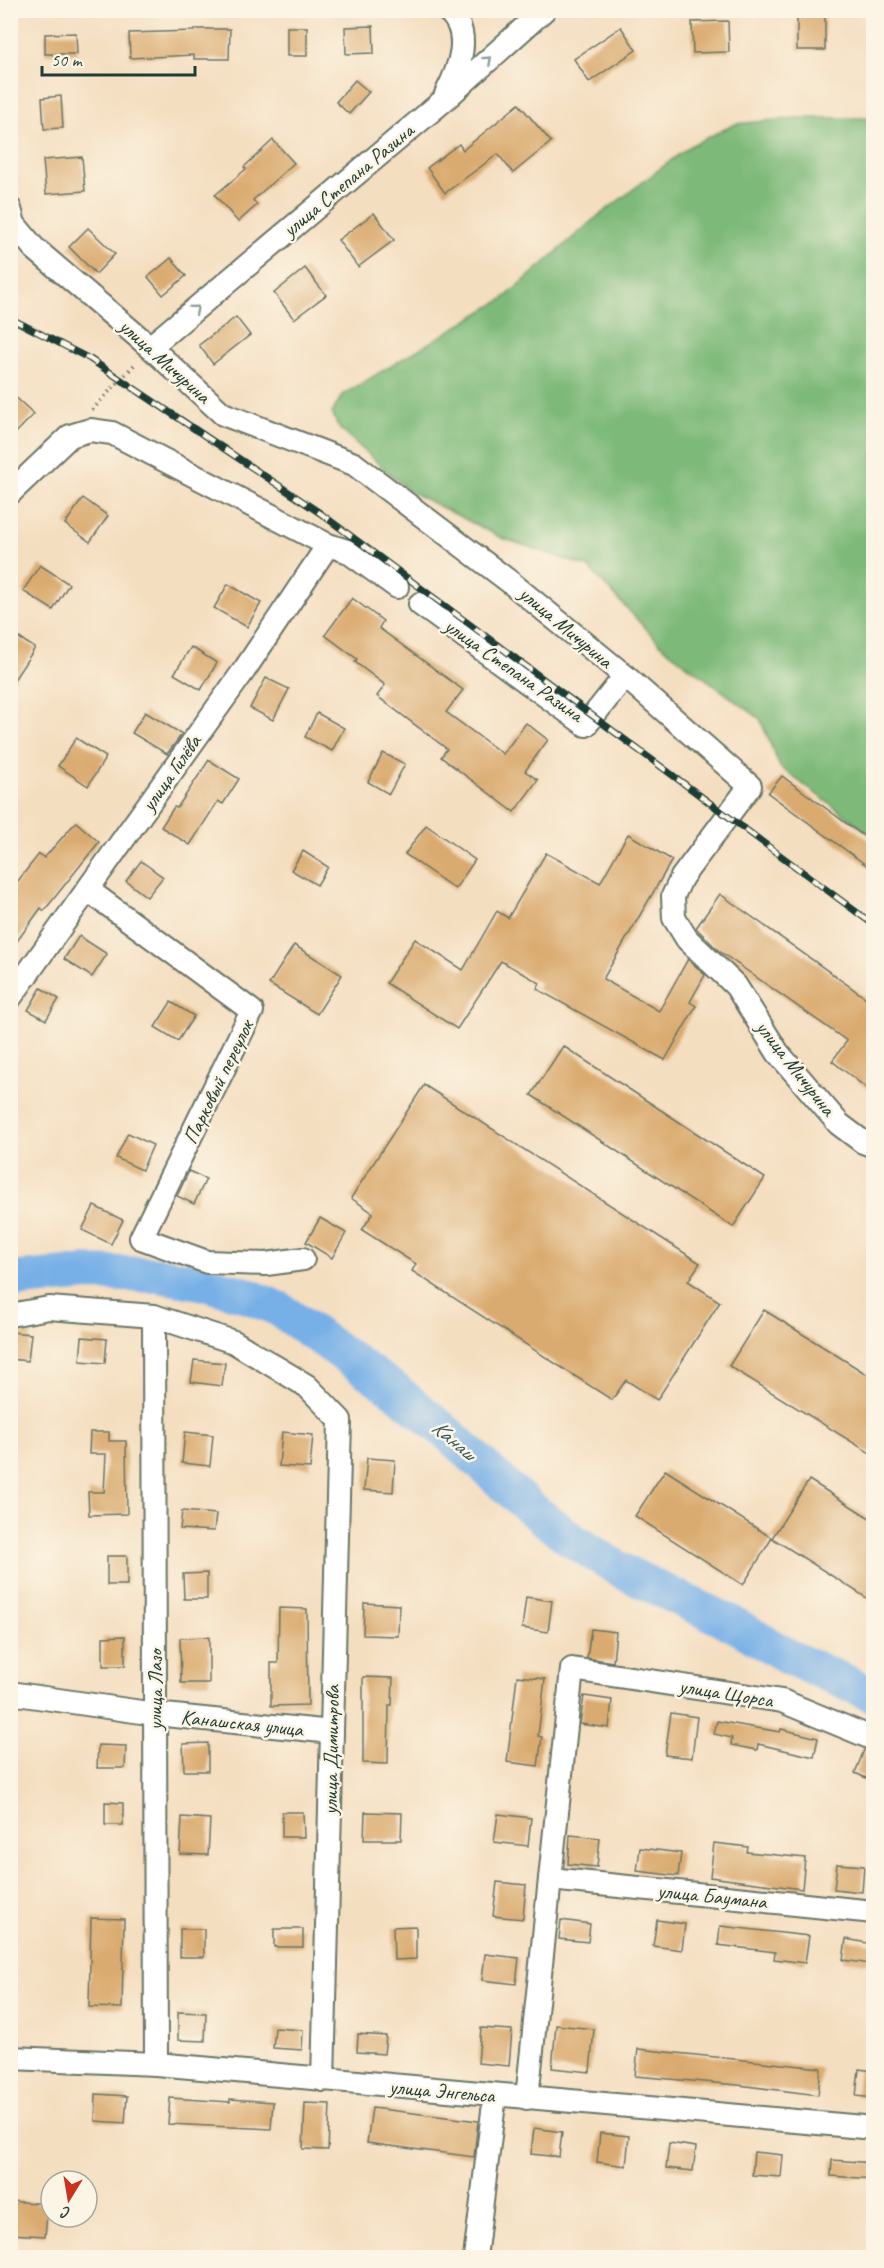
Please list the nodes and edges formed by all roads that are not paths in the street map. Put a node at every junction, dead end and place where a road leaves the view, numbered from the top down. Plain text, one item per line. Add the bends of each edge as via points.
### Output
1 (447, 10) edge
2 (543, 10) edge
3 (443, 101) junction
4 (10, 209) edge
5 (150, 346) junction
6 (10, 493) edge
7 (328, 545) junction
8 (397, 587) dead end
9 (420, 604) dead end
10 (625, 676) junction
11 (88, 890) junction
12 (10, 998) edge
13 (873, 1146) edge
14 (303, 1259) dead end
15 (10, 1315) edge
16 (154, 1316) junction
17 (10, 1693) edge
18 (155, 1714) junction
19 (332, 1732) junction
20 (873, 1739) edge
21 (550, 1879) junction
22 (873, 1912) edge
23 (10, 2058) edge
24 (156, 2064) junction
25 (323, 2080) junction
26 (495, 2096) junction
27 (527, 2098) junction
28 (873, 2128) edge
29 (476, 2258) edge

1 - 3 street via 460,30 462,47 458,69
3 -> 2 street, улица Степана Разина
5 -> 3 street, улица Степана Разина
4 - 5 street, улица Мичурина via 14,224 34,248
5 - 10 street, улица Мичурина via 223,414 354,464 510,582
6 - 7 street via 70,436 90,430 112,433
7 - 8 street via 346,551
7 - 11 street, улица Гилёва
9 - 10 street, улица Степана Разина via 586,725
10 - 13 street, улица Мичурина via 750,786 682,876 674,896 674,918 687,939 736,986 778,1053 839,1124
11 - 12 street, улица Гилёва
11 - 14 street, Парковый переулок via 252,1011 141,1238 207,1262 266,1264
15 - 16 street via 49,1308
16 - 18 street, улица Лазо
16 - 19 street, улица Димитрова via 234,1342 307,1386 340,1420
17 - 18 street, Канашская улица
18 - 19 street, Канашская улица
18 - 24 street, улица Лазо
19 - 25 street, улица Димитрова
20 - 21 street, улица Щорса via 782,1701 572,1669
21 - 22 street, улица Баумана
21 - 27 street
23 - 24 street, улица Энгельса
24 - 25 street, улица Энгельса
25 - 26 street, улица Энгельса
26 - 27 street, улица Энгельса
26 - 29 street
27 - 28 street, улица Энгельса

